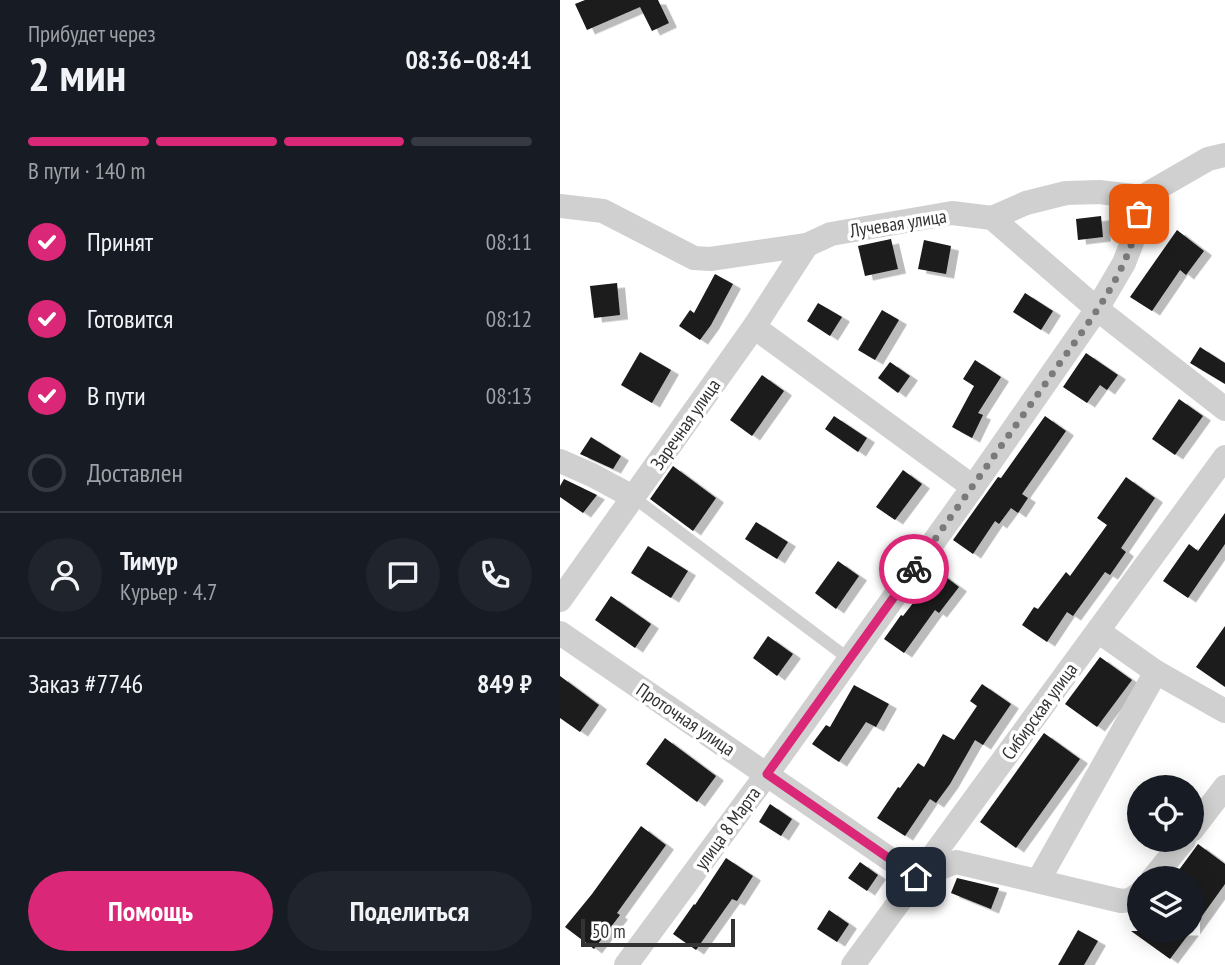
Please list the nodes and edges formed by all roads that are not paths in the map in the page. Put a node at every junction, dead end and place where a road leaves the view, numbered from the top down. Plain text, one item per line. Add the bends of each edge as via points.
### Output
1 (1225, 155) edge
2 (1142, 197) junction
3 (560, 205) edge
4 (992, 218) junction
5 (807, 245) junction
6 (1097, 309) junction
7 (754, 327) junction
8 (1225, 408) edge
9 (1225, 457) edge
10 (560, 461) edge
11 (973, 487) junction
12 (633, 498) junction
13 (560, 600) edge
14 (1098, 631) junction
15 (560, 633) edge
16 (849, 659) junction
17 (1156, 672) junction
18 (1225, 711) edge
19 (767, 774) junction
20 (1225, 787) edge
21 (1204, 814) edge
22 (1174, 852) edge
23 (1163, 866) edge
24 (916, 877) junction
25 (1038, 881) junction
26 (1127, 900) edge
27 (626, 965) edge
28 (853, 965) edge

1 - 2 street via 1208,159
2 - 4 street via 1066,193
2 - 6 street, улица 8 Марта via 1124,263
3 - 5 street, Лучевая улица via 603,211 694,258
4 - 5 street, Лучевая улица via 952,214 831,234
4 - 6 street
5 - 7 street, Заречная улица
6 - 8 street
6 - 11 street, улица 8 Марта
7 - 11 street
7 - 12 street, Заречная улица
9 - 14 street, Сибирская улица
10 - 12 street
11 - 16 street, улица 8 Марта
12 - 13 street, Заречная улица
12 - 16 lane
14 - 17 street
14 - 24 street, Сибирская улица
15 - 19 street, Проточная улица
16 - 19 street, улица 8 Марта
17 - 18 street
17 - 25 street
19 - 24 street, Проточная улица
19 - 27 street, улица 8 Марта
20 - 21 street
22 - 23 street
24 - 25 street via 956,862
24 - 28 street, Сибирская улица
25 - 26 street

